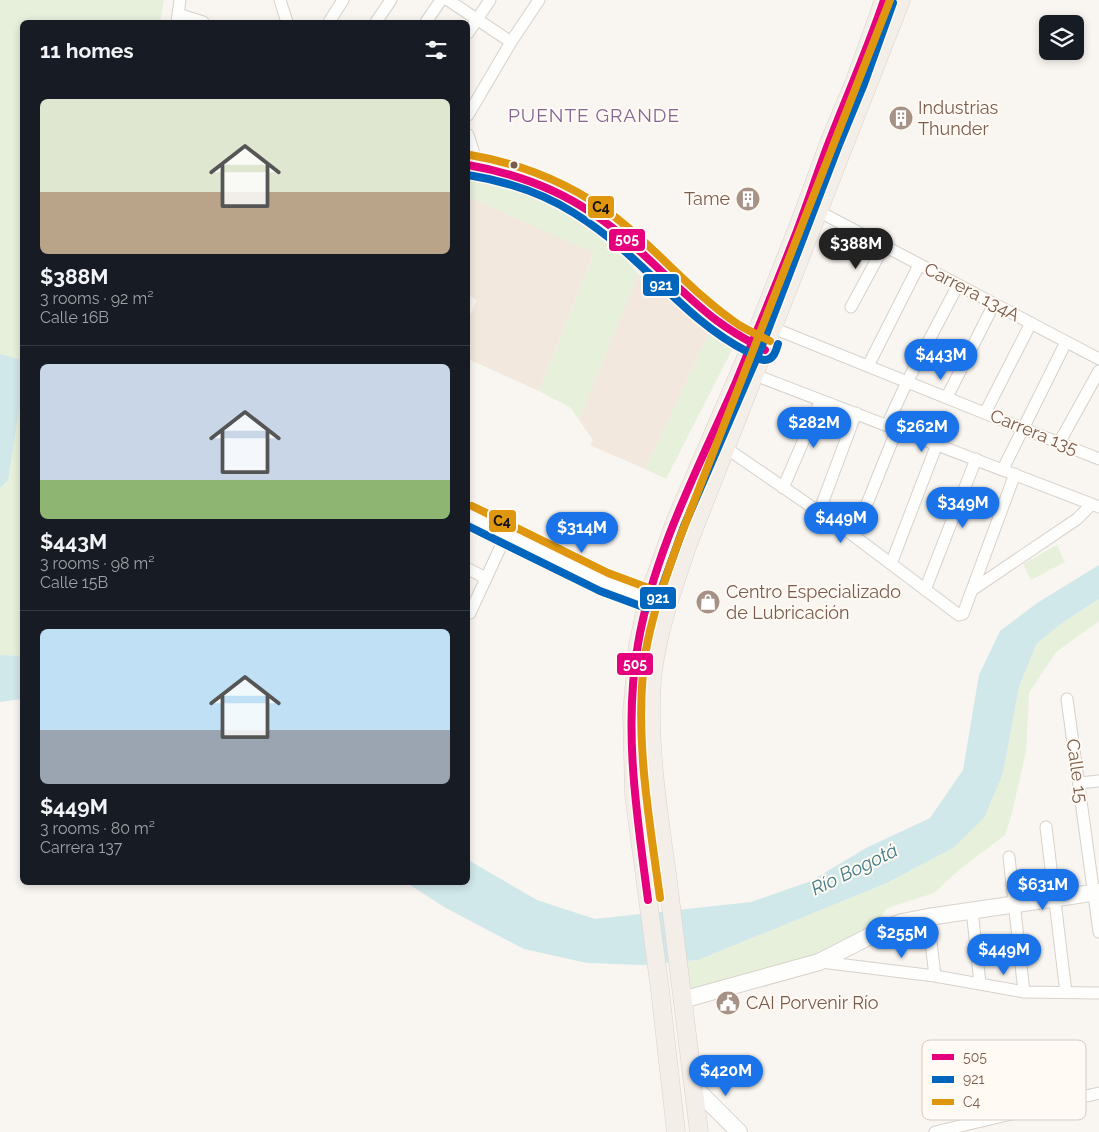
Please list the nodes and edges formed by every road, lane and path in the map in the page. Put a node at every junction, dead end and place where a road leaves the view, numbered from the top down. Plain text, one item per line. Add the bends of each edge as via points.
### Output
1 (180, 0) edge
2 (343, 0) edge
3 (391, 0) edge
4 (440, 0) edge
5 (448, 0) edge
6 (490, 0) edge
7 (539, 0) edge
8 (884, 0) edge
9 (901, 0) edge
10 (277, 1) edge
11 (177, 18) edge
12 (476, 19) junction
13 (190, 20) edge
14 (286, 20) edge
15 (330, 20) edge
16 (377, 20) edge
17 (427, 20) edge
18 (470, 30) edge
19 (511, 42) junction
20 (470, 112) edge
21 (470, 147) edge
22 (473, 166) edge
23 (818, 211) junction
24 (884, 246) junction
25 (920, 265) junction
26 (958, 285) junction
27 (994, 304) junction
28 (852, 306) dead end
29 (1031, 324) junction
30 (773, 328) junction
31 (1066, 342) junction
32 (759, 347) junction
33 (1099, 360) edge
34 (868, 366) junction
35 (1099, 371) edge
36 (755, 375) junction
37 (907, 382) junction
38 (946, 398) junction
39 (821, 400) junction
40 (856, 413) junction
41 (985, 413) junction
42 (892, 427) junction
43 (1023, 428) junction
44 (1059, 443) junction
45 (937, 444) junction
46 (726, 448) junction
47 (1099, 457) edge
48 (976, 459) junction
49 (1003, 470) junction
50 (1015, 474) junction
51 (783, 488) junction
52 (1096, 505) edge
53 (819, 512) junction
54 (470, 516) edge
55 (507, 533) junction
56 (854, 536) junction
57 (891, 564) junction
58 (470, 570) edge
59 (486, 578) junction
60 (924, 590) junction
61 (972, 590) junction
62 (648, 598) junction
63 (667, 605) junction
64 (470, 609) edge
65 (1067, 699) dead end
66 (654, 757) junction
67 (632, 758) junction
68 (1099, 781) edge
69 (1079, 783) junction
70 (1046, 826) dead end
71 (1009, 857) dead end
72 (1096, 892) edge
73 (1054, 898) junction
74 (1014, 904) junction
75 (972, 910) junction
76 (928, 917) junction
77 (1099, 932) edge
78 (819, 962) junction
79 (935, 976) junction
80 (980, 984) junction
81 (1024, 992) junction
82 (1066, 993) junction
83 (1099, 993) edge
84 (682, 1000) junction
85 (693, 1086) junction
86 (1099, 1093) edge
87 (1086, 1096) edge
88 (985, 1120) edge
89 (732, 1131) edge
90 (676, 1132) edge
91 (699, 1132) edge
92 (935, 1132) edge

1 - 11 street
2 - 15 street
3 - 16 street
4 - 17 street
5 - 12 street
6 - 12 street
7 - 19 street
8 - 32 main road via 828,143
9 - 23 main road
10 - 14 street
11 - 13 street
12 - 18 street
12 - 19 street
19 - 20 street
21 - 22 street
22 - 32 street via 495,169 535,182 576,202 617,232 729,330
23 - 24 street, Carrera 134A
23 - 30 main road
24 - 25 street, Carrera 134A
24 - 28 street
25 - 26 street, Carrera 134A
25 - 34 street
26 - 27 street, Carrera 134A
26 - 37 street
27 - 29 street, Carrera 134A
27 - 38 street
29 - 31 street, Carrera 134A
29 - 41 street
30 - 32 main road
30 - 34 street, Carrera 135
31 - 33 street, Carrera 134A
31 - 43 street
32 - 36 main road
32 - 62 main road via 675,522
34 - 37 street, Carrera 135
35 - 44 street
36 - 39 street
36 - 46 main road
37 - 38 street, Carrera 135
37 - 42 street
38 - 41 street, Carrera 135
39 - 40 street
39 - 51 street
40 - 42 street
40 - 53 street
41 - 43 street, Carrera 135
42 - 45 street
42 - 56 street
43 - 44 street, Carrera 135
43 - 49 street
44 - 47 street, Carrera 135
45 - 48 street
45 - 57 street
46 - 51 street
46 - 63 main road
48 - 49 street
48 - 60 street
49 - 50 street
50 - 52 street
50 - 61 street
51 - 53 street
52 - 61 street
53 - 56 street
54 - 55 street
55 - 59 street
55 - 62 street via 604,582
56 - 57 street
57 - 60 street
58 - 59 street
59 - 64 street
60 - 61 street via 961,615
62 - 63 street
62 - 67 main road via 636,661
63 - 66 main road via 653,673
65 - 69 street, Calle 15
66 - 67 main road
66 - 84 main road
67 - 90 main road
68 - 69 street
69 - 72 street, Calle 15
70 - 73 street
71 - 74 street
72 - 73 street
72 - 77 street, Calle 15
73 - 74 street
73 - 82 street
74 - 75 street
74 - 81 street
75 - 76 street
75 - 80 street
76 - 78 street via 884,929
76 - 79 street
78 - 79 street
78 - 84 street
79 - 80 street
80 - 81 street
81 - 82 street
82 - 83 street
84 - 85 main road
85 - 89 street
85 - 91 main road
86 - 87 street
88 - 92 street

